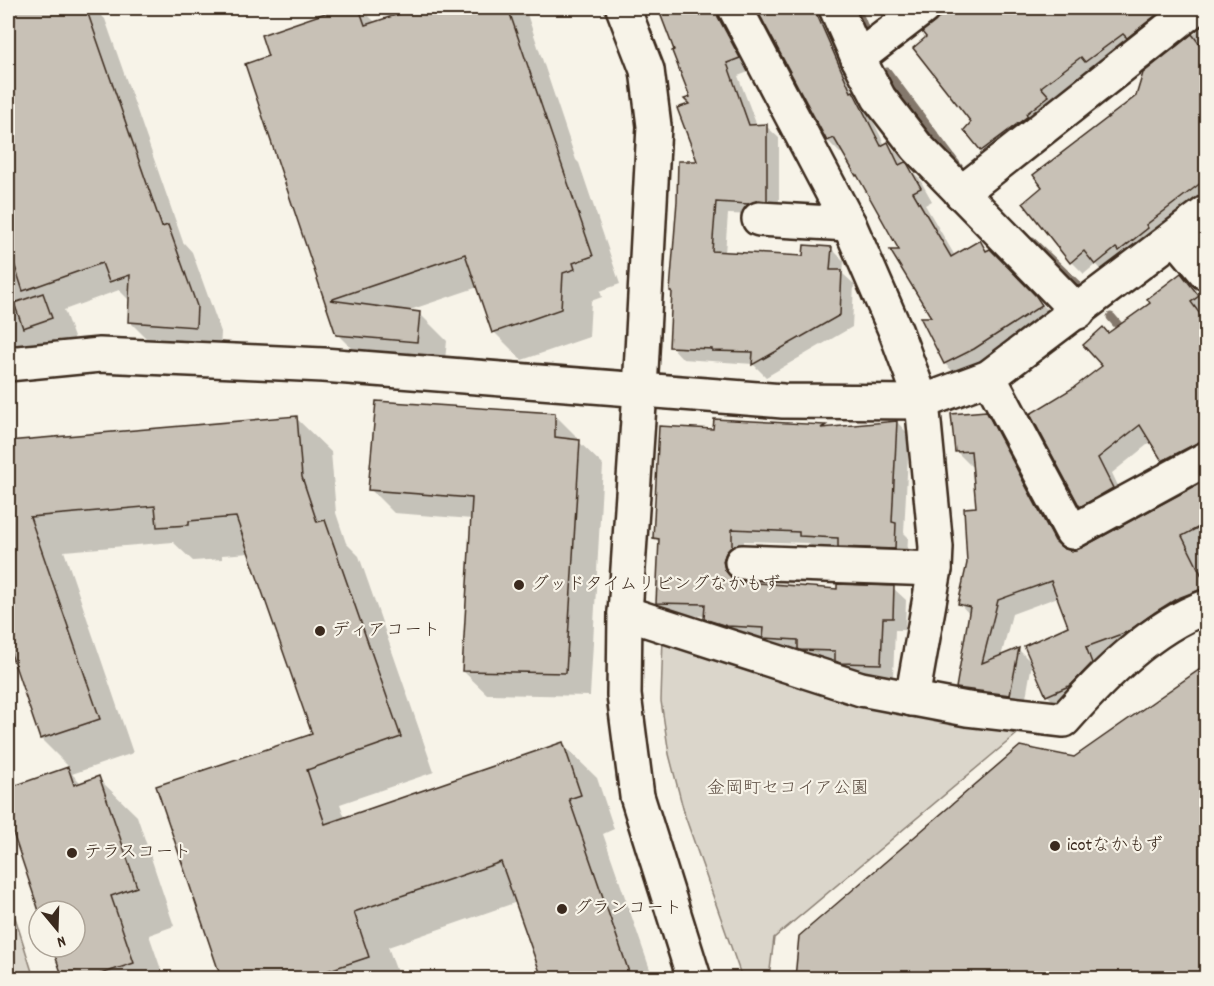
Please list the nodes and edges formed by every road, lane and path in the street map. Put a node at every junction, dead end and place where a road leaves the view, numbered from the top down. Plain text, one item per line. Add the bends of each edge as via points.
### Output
1 (623, 8) edge
2 (735, 8) edge
3 (836, 8) edge
4 (923, 8) edge
5 (1195, 8) edge
6 (858, 58) junction
7 (961, 193) junction
8 (1206, 213) edge
9 (759, 219) dead end
10 (849, 224) junction
11 (1176, 237) junction
12 (1206, 273) edge
13 (1078, 312) junction
14 (8, 364) edge
15 (989, 377) junction
16 (640, 390) junction
17 (922, 402) junction
18 (1206, 459) edge
19 (742, 562) dead end
20 (935, 569) junction
21 (1206, 607) edge
22 (625, 613) junction
23 (912, 699) junction
24 (694, 978) edge

1 - 16 street via 647,70 654,126
2 - 10 street
3 - 6 street
4 - 6 street
5 - 7 street
6 - 7 street via 879,98 917,147
7 - 13 street
8 - 11 street
9 - 10 street
10 - 17 street
11 - 12 street
11 - 13 street
13 - 15 street
14 - 16 street via 100,355 323,365
15 - 17 street
15 - 18 street via 1072,532
16 - 17 street via 783,401
16 - 22 street
17 - 20 street
19 - 20 street
20 - 23 street
21 - 23 street via 1136,647 1064,720
22 - 23 street via 861,689
22 - 24 street via 624,695 637,796

